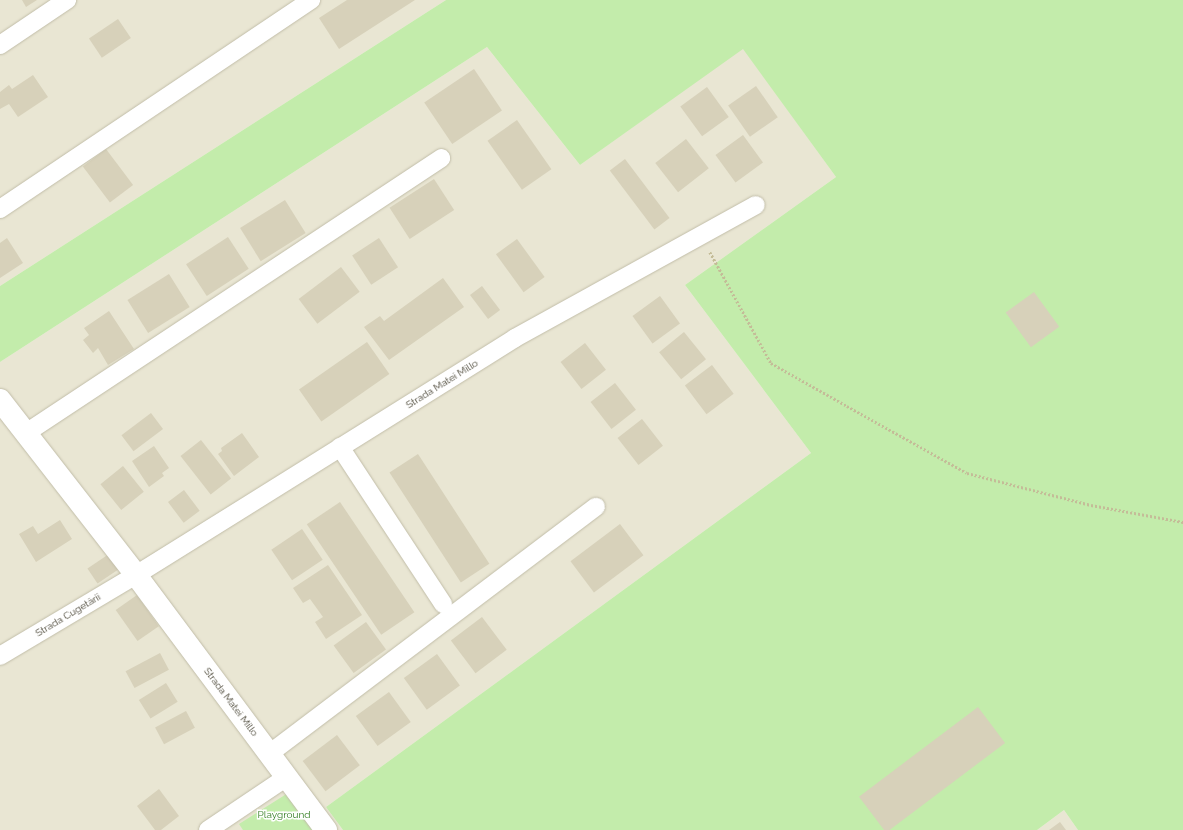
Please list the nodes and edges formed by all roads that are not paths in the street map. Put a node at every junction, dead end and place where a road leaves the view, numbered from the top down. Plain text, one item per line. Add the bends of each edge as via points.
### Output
1 (67, 0) edge
2 (311, 0) edge
3 (0, 45) edge
4 (441, 158) dead end
5 (756, 205) dead end
6 (0, 209) edge
7 (4, 411) edge
8 (26, 433) junction
9 (340, 447) junction
10 (596, 507) dead end
11 (136, 575) junction
12 (443, 604) dead end
13 (0, 656) edge
14 (270, 754) junction
15 (286, 777) junction
16 (208, 830) edge
17 (326, 830) edge

1 - 3 street
2 - 6 street
4 - 8 street
5 - 9 street, Strada Matei Millo via 515,338
7 - 8 street, Strada Matei Millo
8 - 11 street, Strada Matei Millo
9 - 11 street, Strada Matei Millo
9 - 12 street
10 - 14 street
11 - 13 street, Strada Cugetării
11 - 14 street, Strada Matei Millo
14 - 15 street, Strada Matei Millo
15 - 16 street
15 - 17 street, Strada Matei Millo

